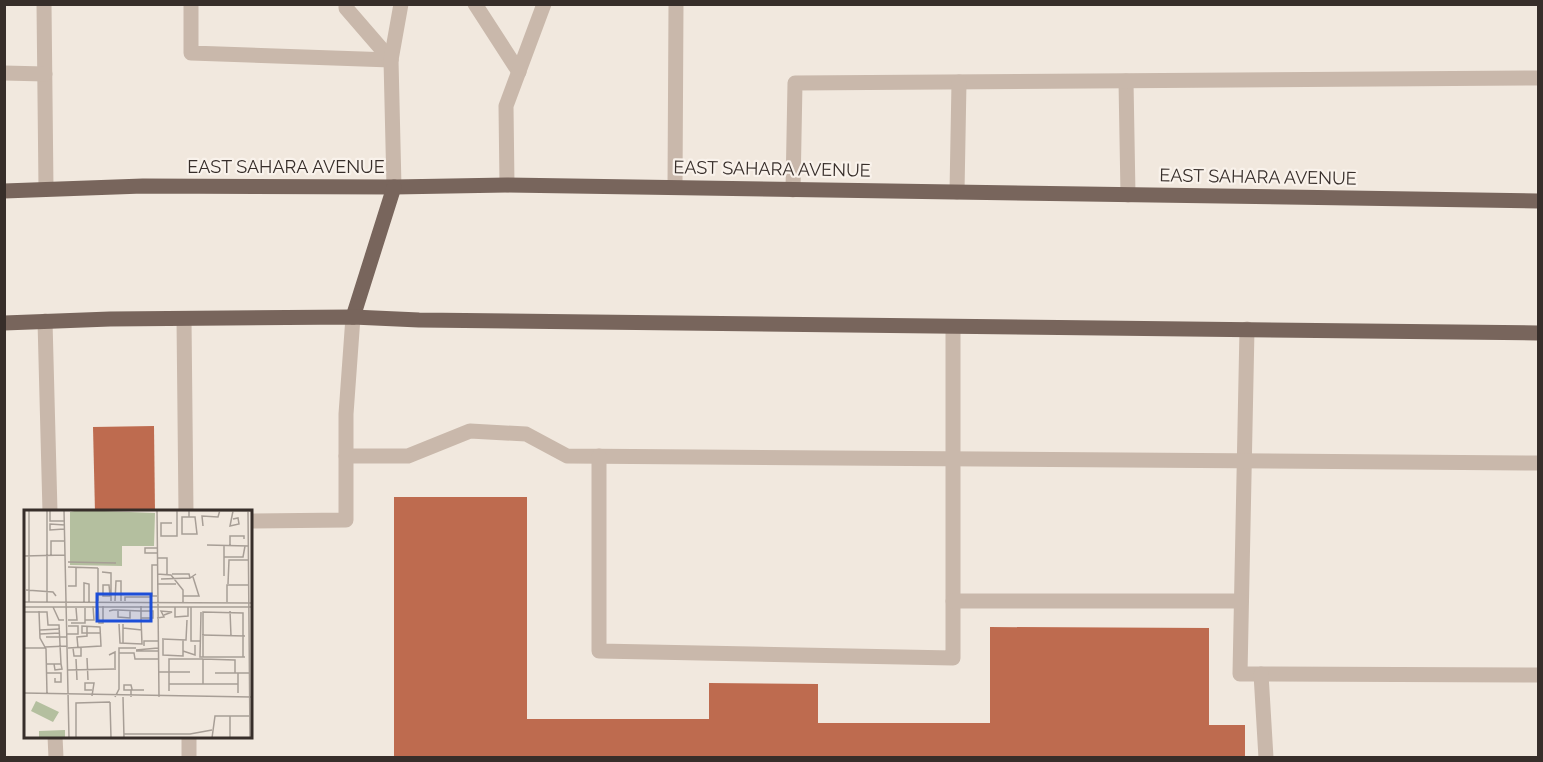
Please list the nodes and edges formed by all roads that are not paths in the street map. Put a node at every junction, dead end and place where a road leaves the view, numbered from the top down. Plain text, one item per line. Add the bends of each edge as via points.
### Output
1 (44, 4) edge
2 (191, 4) edge
3 (346, 4) edge
4 (401, 4) edge
5 (475, 4) edge
6 (544, 4) edge
7 (676, 4) edge
8 (392, 60) junction
9 (519, 72) junction
10 (4, 74) edge
11 (45, 74) junction
12 (1539, 78) edge
13 (1126, 81) junction
14 (959, 82) junction
15 (507, 185) junction
16 (394, 187) junction
17 (675, 188) junction
18 (46, 189) junction
19 (793, 190) junction
20 (4, 191) edge
21 (957, 192) junction
22 (1128, 195) junction
23 (1539, 201) edge
24 (353, 317) junction
25 (184, 319) junction
26 (45, 321) junction
27 (4, 323) edge
28 (953, 327) junction
29 (1247, 329) junction
30 (1539, 333) edge
31 (346, 456) junction
32 (599, 456) junction
33 (953, 459) junction
34 (1244, 461) junction
35 (1539, 463) edge
36 (50, 510) edge
37 (186, 510) edge
38 (252, 521) edge
39 (953, 601) junction
40 (1241, 601) junction
41 (1261, 674) junction
42 (1539, 675) edge
43 (55, 738) edge
44 (189, 738) edge
45 (56, 758) edge
46 (189, 758) edge
47 (1266, 758) edge

1 - 11 lane
2 - 8 lane via 191,53
3 - 8 lane
4 - 8 lane
5 - 9 lane
6 - 9 lane
7 - 17 lane
8 - 16 lane
9 - 15 lane via 506,106
10 - 11 lane
11 - 18 lane
12 - 13 lane
13 - 14 lane
13 - 22 lane
14 - 19 lane via 795,83
14 - 21 lane
15 - 16 main road, EAST SAHARA AVENUE
15 - 17 main road, EAST SAHARA AVENUE
16 - 18 main road, EAST SAHARA AVENUE
16 - 24 main road
17 - 19 main road, EAST SAHARA AVENUE
18 - 20 main road, EAST SAHARA AVENUE
19 - 21 main road, EAST SAHARA AVENUE
21 - 22 main road, EAST SAHARA AVENUE
22 - 23 main road, EAST SAHARA AVENUE
24 - 25 main road
24 - 28 main road
24 - 31 lane
25 - 26 main road
25 - 37 lane
26 - 27 main road
26 - 36 lane
28 - 29 main road
28 - 33 lane
29 - 30 main road
29 - 34 lane
31 - 32 lane via 408,456 470,432 526,434 567,456
31 - 38 lane via 346,520
32 - 33 lane
32 - 39 lane via 599,651 953,658
33 - 34 lane
33 - 39 lane
34 - 35 lane
34 - 40 lane
39 - 40 lane
40 - 41 lane via 1240,674
41 - 42 lane
41 - 47 lane
43 - 45 lane
44 - 46 lane

